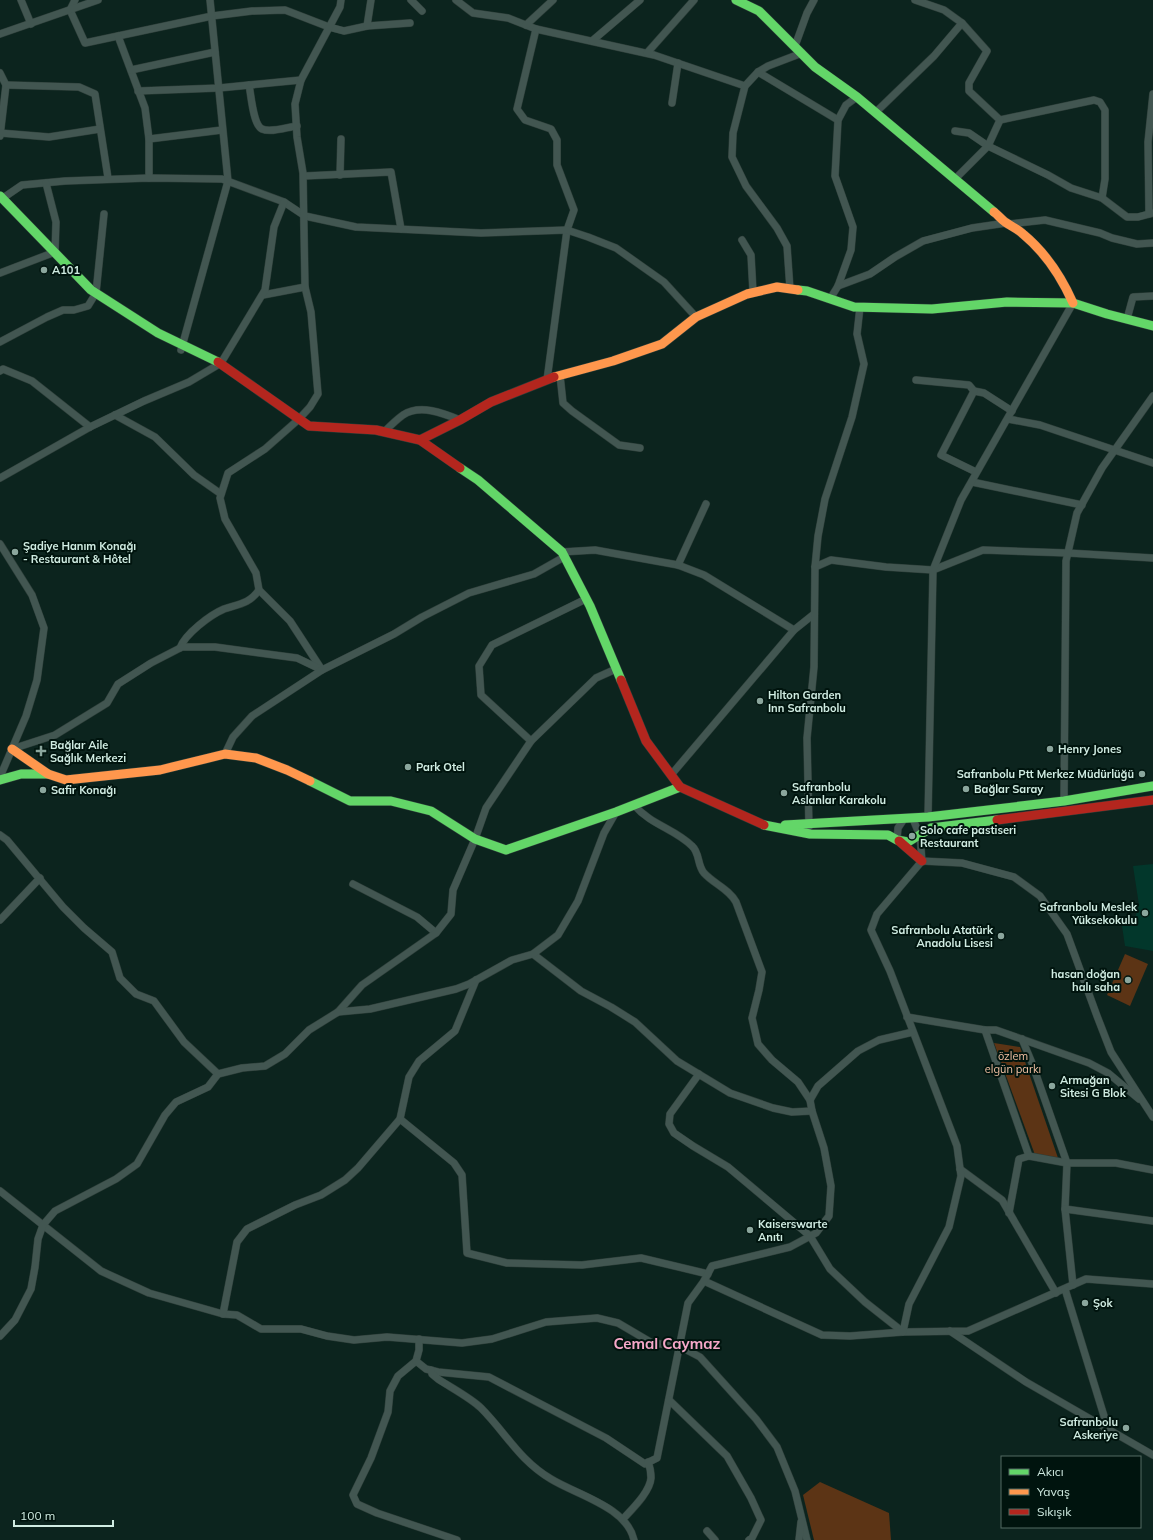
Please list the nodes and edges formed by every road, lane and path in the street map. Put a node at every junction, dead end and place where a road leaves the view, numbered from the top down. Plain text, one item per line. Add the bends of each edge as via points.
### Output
1 (21, 0) edge
2 (75, 0) edge
3 (98, 0) edge
4 (210, 0) edge
5 (341, 0) edge
6 (371, 0) edge
7 (411, 0) edge
8 (456, 0) edge
9 (553, 0) edge
10 (640, 0) edge
11 (694, 0) edge
12 (736, 0) edge
13 (814, 0) edge
14 (915, 0) edge
15 (748, 3) edge
16 (70, 10) junction
17 (422, 11) dead end
18 (212, 16) junction
19 (410, 23) dead end
20 (31, 24) junction
21 (962, 24) junction
22 (526, 25) junction
23 (367, 26) junction
24 (329, 28) junction
25 (536, 29) junction
26 (0, 34) edge
27 (118, 36) junction
28 (592, 41) junction
29 (798, 50) junction
30 (215, 52) junction
31 (647, 53) junction
32 (678, 63) junction
33 (131, 70) junction
34 (758, 72) junction
35 (0, 74) edge
36 (301, 80) junction
37 (250, 85) junction
38 (6, 86) junction
39 (745, 86) junction
40 (218, 88) junction
41 (138, 91) junction
42 (1153, 94) edge
43 (2, 95) edge
44 (857, 97) junction
45 (672, 103) dead end
46 (876, 112) junction
47 (838, 120) junction
48 (1000, 120) junction
49 (296, 126) junction
50 (100, 129) junction
51 (222, 130) junction
52 (955, 130) dead end
53 (0, 133) edge
54 (0, 136) edge
55 (149, 139) junction
56 (341, 139) dead end
57 (988, 146) junction
58 (340, 175) junction
59 (304, 176) junction
60 (108, 178) junction
61 (149, 178) junction
62 (956, 179) junction
63 (228, 181) junction
64 (46, 183) junction
65 (2, 197) edge
66 (1102, 198) junction
67 (284, 202) junction
68 (104, 214) dead end
69 (1151, 214) edge
70 (304, 216) junction
71 (1008, 223) junction
72 (401, 229) junction
73 (567, 230) junction
74 (742, 240) dead end
75 (1153, 243) edge
76 (55, 252) junction
77 (0, 273) edge
78 (838, 286) junction
79 (304, 288) junction
80 (790, 289) junction
81 (753, 292) junction
82 (96, 293) junction
83 (263, 295) junction
84 (1153, 296) edge
85 (830, 299) junction
86 (1073, 303) junction
87 (860, 307) junction
88 (696, 317) junction
89 (1127, 319) junction
90 (1153, 326) edge
91 (0, 342) edge
92 (182, 348) junction
93 (221, 363) junction
94 (0, 370) edge
95 (560, 374) junction
96 (547, 380) junction
97 (916, 380) dead end
98 (974, 391) junction
99 (1153, 396) edge
100 (1012, 411) junction
101 (116, 415) junction
102 (299, 419) junction
103 (460, 420) junction
104 (1008, 420) junction
105 (90, 427) junction
106 (384, 432) junction
107 (420, 440) junction
108 (640, 448) dead end
109 (1114, 451) junction
110 (1153, 463) edge
111 (976, 472) junction
112 (0, 478) edge
113 (972, 482) junction
114 (221, 494) junction
115 (706, 504) dead end
116 (1082, 505) junction
117 (0, 544) edge
118 (1068, 553) junction
119 (563, 555) junction
120 (1153, 558) edge
121 (678, 565) junction
122 (815, 567) junction
123 (933, 570) junction
124 (259, 590) junction
125 (586, 599) junction
126 (814, 614) junction
127 (794, 630) junction
128 (180, 648) junction
129 (616, 669) junction
130 (322, 670) junction
131 (531, 741) junction
132 (12, 749) junction
133 (225, 754) junction
134 (48, 774) junction
135 (671, 775) junction
136 (0, 777) edge
137 (0, 780) edge
138 (1153, 786) edge
139 (680, 787) junction
140 (1153, 800) edge
141 (1064, 801) junction
142 (634, 805) junction
143 (616, 812) junction
144 (928, 817) junction
145 (904, 819) junction
146 (913, 819) junction
147 (809, 824) junction
148 (766, 826) junction
149 (810, 834) junction
150 (0, 835) edge
151 (920, 836) junction
152 (475, 839) junction
153 (897, 840) junction
154 (922, 861) junction
155 (40, 878) junction
156 (353, 884) dead end
157 (0, 920) edge
158 (436, 933) junction
159 (533, 954) junction
160 (476, 979) junction
161 (338, 1012) junction
162 (907, 1017) junction
163 (985, 1030) junction
164 (913, 1032) junction
165 (1022, 1039) junction
166 (218, 1074) junction
167 (699, 1074) junction
168 (810, 1100) junction
169 (1144, 1103) junction
170 (812, 1111) junction
171 (1153, 1117) edge
172 (400, 1119) junction
173 (1029, 1156) junction
174 (1067, 1163) junction
175 (960, 1169) junction
176 (1153, 1170) edge
177 (0, 1191) edge
178 (1065, 1209) junction
179 (1010, 1213) junction
180 (1153, 1221) edge
181 (43, 1226) junction
182 (810, 1236) junction
183 (708, 1274) junction
184 (704, 1281) junction
185 (1153, 1284) edge
186 (1073, 1285) junction
187 (1065, 1289) junction
188 (1056, 1293) junction
189 (223, 1314) junction
190 (950, 1331) junction
191 (903, 1332) junction
192 (0, 1336) edge
193 (419, 1340) junction
194 (679, 1346) junction
195 (416, 1361) junction
196 (431, 1370) junction
197 (669, 1400) junction
198 (1108, 1429) junction
199 (1153, 1455) edge
200 (648, 1462) junction
201 (802, 1517) junction
202 (623, 1519) junction
203 (707, 1531) dead end
204 (457, 1540) edge
205 (634, 1540) edge
206 (716, 1540) edge
207 (749, 1540) edge
208 (799, 1540) edge
209 (808, 1540) edge

1 - 20 street
2 - 16 street
3 - 16 street
4 - 18 street
5 - 24 street
6 - 23 street
7 - 17 street
8 - 22 street via 473,13 508,18
9 - 22 street
10 - 28 street
11 - 31 street
12 - 15 street
13 - 29 street via 807,13
14 - 21 street via 944,10
15 - 29 street
16 - 20 street
16 - 27 street via 84,43
18 - 24 street via 285,10
18 - 27 street
18 - 30 street
19 - 23 street
20 - 26 street
21 - 46 street via 934,56
21 - 48 street via 987,51 969,82 969,91
22 - 25 street
23 - 24 street via 344,31
24 - 36 street
25 - 28 street
25 - 73 street via 517,109 525,120 551,129 557,140 558,165 574,210
27 - 33 street
28 - 31 street
29 - 34 street
29 - 44 street via 815,67
30 - 33 street
30 - 40 street
31 - 32 street
32 - 39 street
32 - 45 street
33 - 41 street
34 - 39 street
34 - 47 street
35 - 38 street
36 - 37 street
36 - 49 street via 295,104
37 - 40 street
37 - 49 street via 255,119 262,129
38 - 43 street
38 - 50 street via 79,86 95,94
39 - 80 street via 733,133 732,157 746,186 787,246
40 - 41 street
40 - 51 street
41 - 55 street via 144,108
42 - 69 street via 1148,142
43 - 53 street
44 - 46 street
44 - 47 street via 846,105
46 - 62 street
47 - 78 street via 835,176 853,227 851,250
48 - 57 street
48 - 66 street via 1094,100 1100,102 1105,110 1105,179
49 - 59 street
50 - 53 street via 49,137
50 - 60 street
51 - 55 street
51 - 63 street
52 - 57 street via 969,133
53 - 54 street
55 - 61 street
56 - 58 street
57 - 62 street
57 - 66 street via 1071,188
58 - 59 street
58 - 72 street via 391,172
59 - 70 street
60 - 61 street
60 - 64 street
61 - 63 street
62 - 71 street
63 - 67 street
63 - 92 street
64 - 65 street via 22,186
64 - 76 street via 56,222
65 - 76 street
66 - 69 street via 1127,217
67 - 70 street
67 - 83 street via 274,227
68 - 82 street
70 - 72 street via 356,227
70 - 79 street
71 - 75 street via 1045,220 1118,240 1137,244
71 - 78 street via 972,228 923,242 870,274
71 - 86 street via 1028,238 1053,265
72 - 73 street via 481,233
73 - 88 street via 616,248 664,282
73 - 96 street
74 - 81 street via 751,255
76 - 77 street
76 - 82 street
78 - 85 street
79 - 83 street
79 - 102 street via 311,312 318,394
80 - 81 street via 777,287
80 - 85 street via 807,291
81 - 88 street
82 - 91 street via 88,306 62,310
82 - 92 street
83 - 93 street
84 - 89 street via 1133,297
85 - 87 street
86 - 87 street via 1007,302 932,309
86 - 89 street
86 - 100 street
87 - 122 street via 856,334 864,364 852,417 825,499
88 - 95 street via 662,344 613,361
89 - 90 street
92 - 93 street
93 - 101 street via 189,382
93 - 102 street
94 - 105 street via 32,381
95 - 96 street
95 - 108 street via 563,403 619,445
96 - 103 street via 491,402
97 - 98 street via 969,385
98 - 100 street via 984,393
98 - 111 street via 941,455
99 - 109 street
100 - 104 street
101 - 105 street
101 - 114 street via 155,437 194,475
102 - 106 street via 309,426
102 - 114 street via 265,449 228,472
103 - 106 street via 443,413 419,410 404,414
103 - 107 street
104 - 109 street via 1040,425
104 - 111 street
105 - 112 street
106 - 107 street
107 - 119 street via 478,480
109 - 110 street
109 - 116 street
111 - 113 street
113 - 116 street
113 - 123 street via 961,500
114 - 124 street via 225,519 256,573
115 - 121 street
116 - 118 street via 1077,513
117 - 132 street via 32,595 44,628 37,680
118 - 120 street
118 - 123 street via 983,550
118 - 141 street
119 - 121 street via 595,550
119 - 125 street
119 - 130 street via 534,574 469,593
121 - 127 street via 704,575
122 - 123 street via 832,560
122 - 126 street
123 - 144 street
124 - 128 street via 250,600 222,610 207,619 188,635
124 - 130 street via 290,621
125 - 129 street
125 - 131 street via 492,645 479,666 481,695
126 - 127 street
126 - 147 street via 814,667 807,738
127 - 135 street
128 - 130 street via 215,647 278,655 297,658
128 - 132 street via 118,684 107,703 55,735
129 - 131 street via 596,678
129 - 135 street via 646,741
130 - 133 street via 252,716 234,737
131 - 152 street via 486,808
132 - 134 street
132 - 136 street
133 - 134 street via 160,770 66,780
133 - 152 street via 256,758 350,801 391,801 431,811
134 - 137 street via 21,774
135 - 139 street
138 - 141 street
139 - 142 street
139 - 148 street
140 - 151 street via 931,828
141 - 144 street
142 - 143 street
142 - 168 street via 652,821 692,845 704,873 736,902 762,972 752,1018 758,1044 798,1082
143 - 152 street via 506,850
143 - 159 street via 604,832 578,901 558,935
144 - 146 street
145 - 146 street
145 - 147 street
145 - 153 street via 898,828
146 - 151 street
147 - 148 street
147 - 149 street
148 - 149 street
149 - 153 street via 888,835
150 - 155 street
151 - 153 street via 908,842
151 - 154 street
152 - 158 street via 453,890 451,914
153 - 154 street
154 - 162 street via 877,914 871,930
154 - 169 street via 962,863 1014,877 1040,896 1067,934 1111,1052
155 - 157 street
155 - 166 street via 63,907 112,952 120,978 136,994 154,1001 184,1042
156 - 158 street via 417,917
158 - 161 street via 362,985
159 - 160 street via 512,960
159 - 167 street via 581,991 635,1022 677,1061
160 - 161 street via 456,989 370,1009
160 - 172 street via 455,1031 419,1061 409,1077
161 - 166 street via 309,1030 285,1054 265,1066
162 - 163 street
162 - 164 street
163 - 165 street via 996,1030
163 - 173 street
164 - 168 street via 879,1040 858,1051 818,1086
164 - 175 street via 957,1146
165 - 169 street via 1108,1073
165 - 174 street
166 - 181 street via 208,1087 176,1102 137,1164 116,1179 55,1211
167 - 170 street via 730,1093 773,1108 792,1112
167 - 182 street via 670,1114 669,1124 674,1133 728,1167
168 - 170 street
169 - 171 street
170 - 182 street via 824,1148 831,1186 829,1216 816,1233
172 - 183 street via 454,1163 462,1175 467,1253 507,1263 582,1265 641,1258
172 - 189 street via 345,1180 321,1195 247,1229 237,1242
173 - 174 street
173 - 179 street via 1019,1159
174 - 176 street via 1116,1163
174 - 178 street
175 - 179 street via 1002,1200
175 - 191 street via 949,1227 908,1304
177 - 181 street
178 - 180 street
178 - 186 street
179 - 188 street
181 - 189 street via 101,1271 148,1293
181 - 192 street via 38,1239 31,1289 16,1320
182 - 183 street via 790,1247 712,1266
182 - 191 street via 830,1269 865,1302
183 - 184 street
184 - 191 street via 822,1335 850,1336
184 - 194 street via 688,1303
185 - 186 street via 1086,1279
186 - 187 street
187 - 188 street
187 - 198 street
188 - 190 street via 968,1331
189 - 193 street via 237,1315 261,1329 301,1329 354,1340
190 - 191 street
190 - 198 street via 1026,1382
193 - 194 street via 462,1343 492,1339 546,1322 597,1318 618,1323 652,1343
193 - 195 street
194 - 197 street
194 - 201 street via 700,1357 756,1419 777,1447 795,1491
195 - 196 street
195 - 204 street via 398,1376 390,1391 388,1412 371,1458 353,1495 357,1504 377,1513
196 - 200 street via 489,1377 606,1438 645,1464
196 - 202 street via 438,1379 480,1407 533,1468
197 - 200 street via 657,1458
197 - 207 street via 727,1456 761,1520
198 - 199 street
200 - 202 street via 650,1481 643,1496
201 - 208 street
201 - 209 street
202 - 205 street
203 - 206 street

